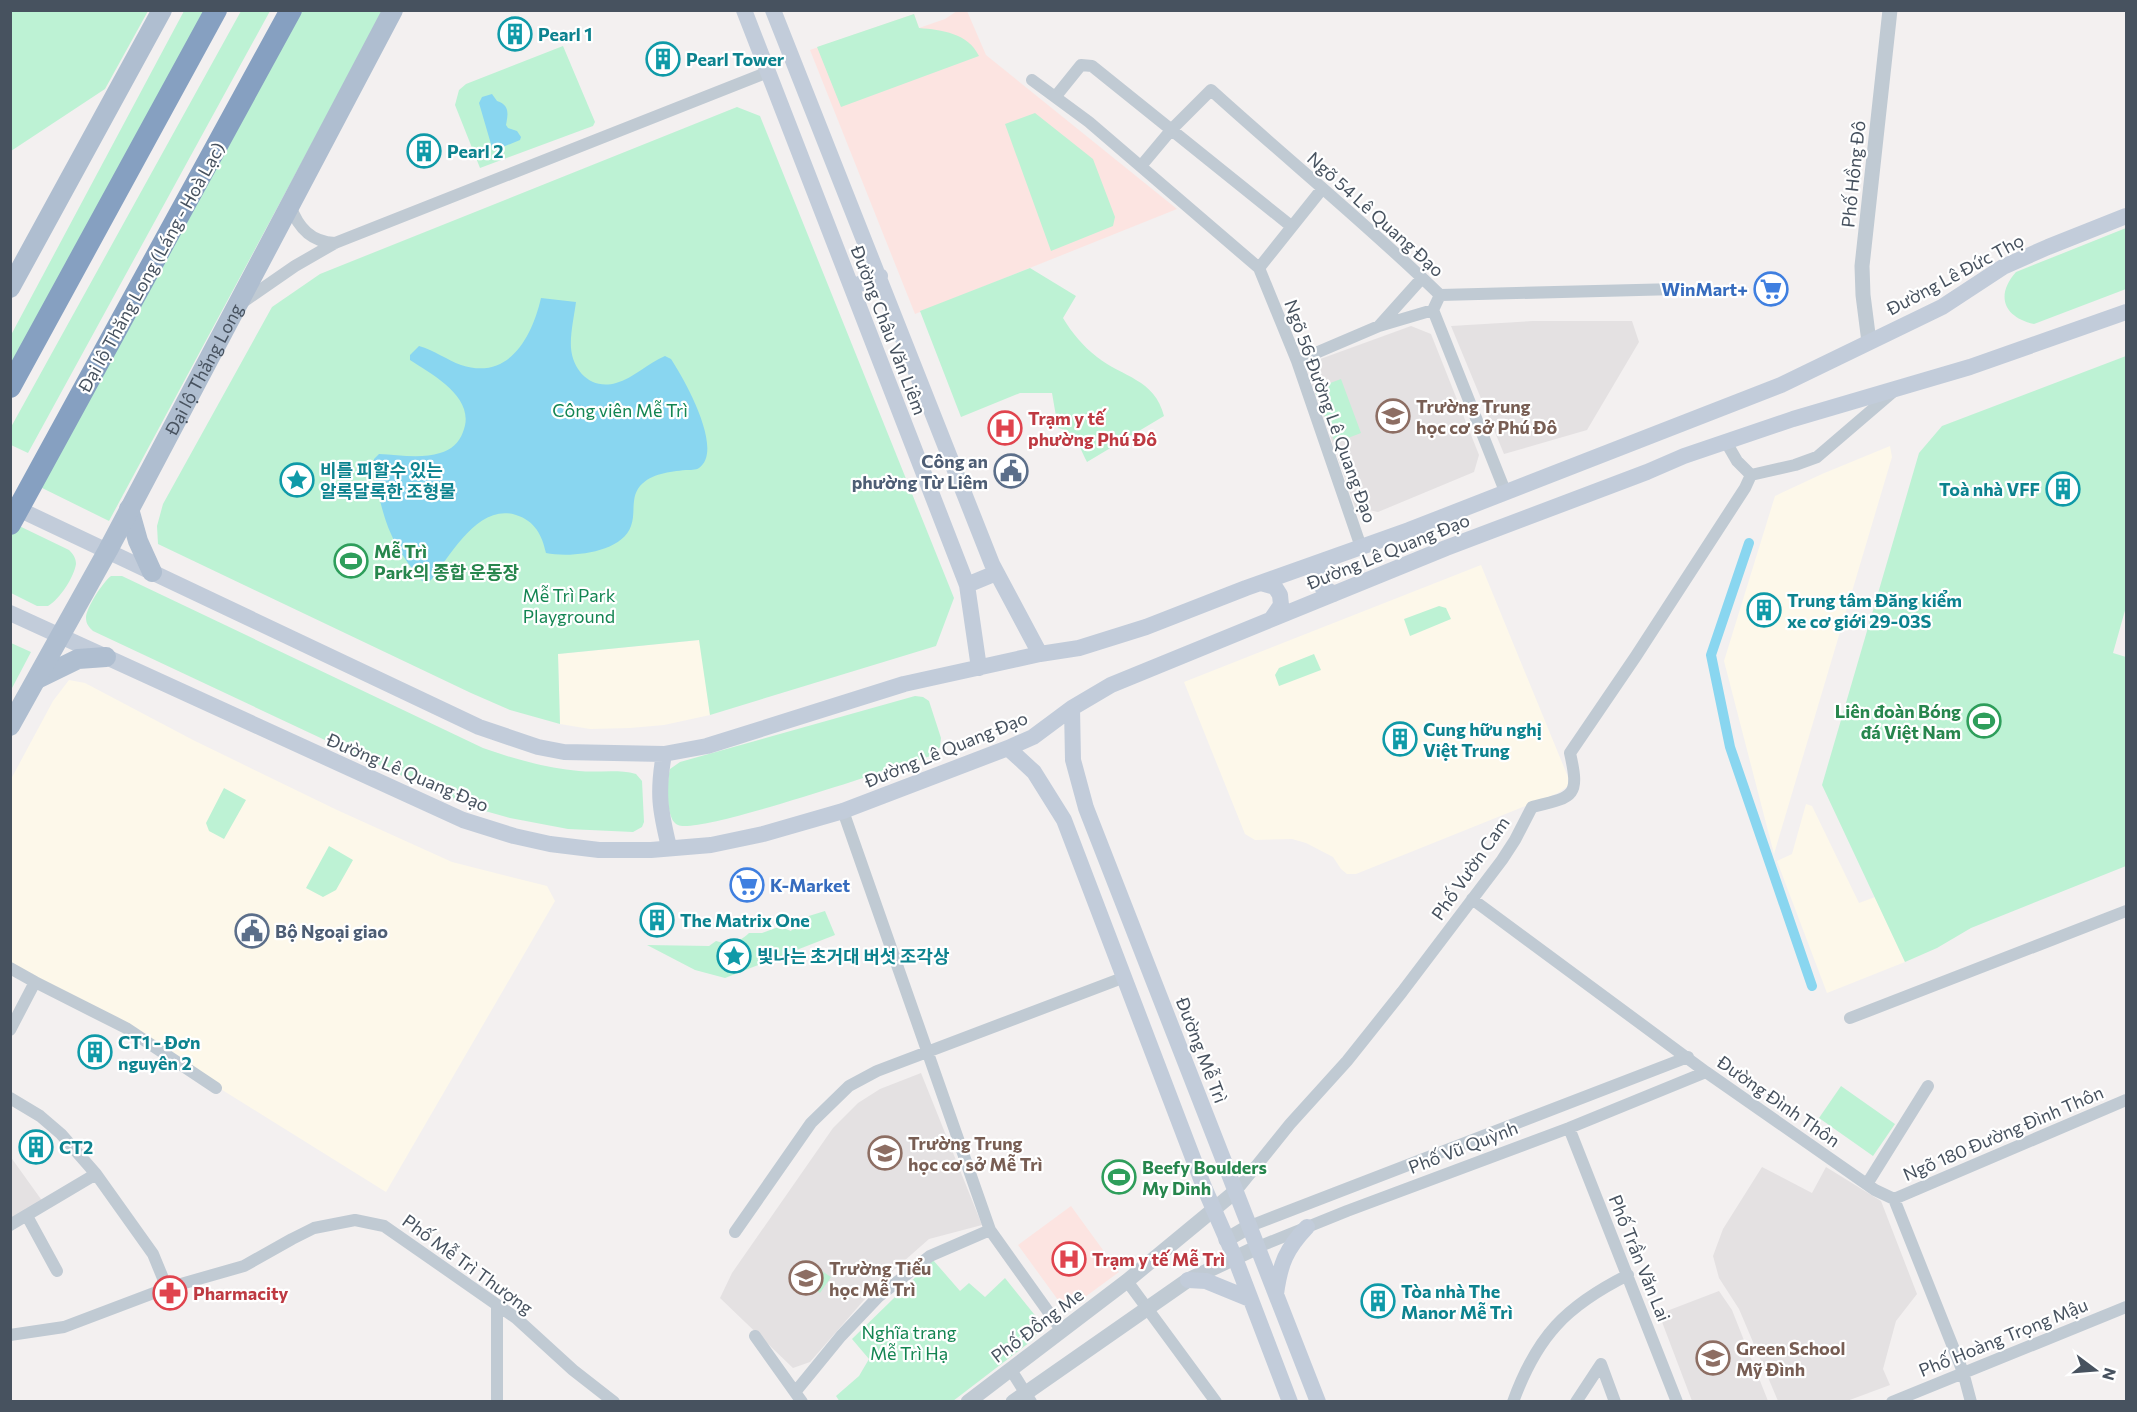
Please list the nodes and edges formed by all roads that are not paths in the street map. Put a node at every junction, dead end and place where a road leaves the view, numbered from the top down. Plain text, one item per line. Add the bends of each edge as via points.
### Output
1 (162, 10) edge
2 (216, 10) edge
3 (291, 10) edge
4 (393, 10) edge
5 (744, 10) edge
6 (773, 10) edge
7 (1890, 10) edge
8 (768, 72) junction
9 (1032, 80) dead end
10 (1056, 96) junction
11 (1172, 129) junction
12 (1141, 166) junction
13 (1322, 189) junction
14 (290, 206) junction
15 (2127, 216) edge
16 (1291, 226) junction
17 (335, 243) junction
18 (1259, 268) junction
19 (880, 276) junction
20 (1422, 278) junction
21 (852, 287) junction
22 (10, 288) edge
23 (1677, 289) dead end
24 (1440, 295) junction
25 (236, 306) junction
26 (1433, 310) junction
27 (2127, 312) edge
28 (1379, 326) junction
29 (1869, 342) junction
30 (1297, 360) junction
31 (10, 387) edge
32 (1897, 389) junction
33 (1726, 442) junction
34 (1751, 475) junction
35 (1505, 491) junction
36 (10, 505) edge
37 (129, 509) junction
38 (10, 524) edge
39 (1361, 547) junction
40 (108, 550) junction
41 (1326, 560) junction
42 (152, 572) junction
43 (996, 573) junction
44 (1261, 583) junction
45 (967, 585) junction
46 (1334, 594) junction
47 (10, 613) edge
48 (1272, 618) junction
49 (61, 638) junction
50 (1040, 654) junction
51 (106, 657) junction
52 (979, 668) junction
53 (38, 679) junction
54 (1072, 708) junction
55 (10, 726) edge
56 (1008, 748) junction
57 (664, 754) junction
58 (1086, 808) junction
59 (843, 811) junction
60 (1063, 817) junction
61 (669, 848) junction
62 (1472, 899) junction
63 (2127, 911) edge
64 (10, 968) edge
65 (1125, 977) junction
66 (35, 982) junction
67 (1850, 1018) dead end
68 (10, 1029) edge
69 (929, 1053) junction
70 (1688, 1057) junction
71 (1706, 1072) junction
72 (1928, 1086) dead end
73 (216, 1088) dead end
74 (10, 1098) edge
75 (2127, 1100) edge
76 (1569, 1128) junction
77 (96, 1174) junction
78 (1867, 1184) junction
79 (1236, 1191) junction
80 (1894, 1199) junction
81 (1214, 1211) junction
82 (27, 1216) junction
83 (10, 1225) edge
84 (1250, 1226) junction
85 (1307, 1227) junction
86 (990, 1230) junction
87 (735, 1232) dead end
88 (1226, 1240) junction
89 (1258, 1247) junction
90 (1235, 1258) junction
91 (57, 1271) dead end
92 (1628, 1275) junction
93 (1188, 1280) junction
94 (1126, 1281) junction
95 (167, 1288) junction
96 (1276, 1295) junction
97 (1250, 1299) junction
98 (497, 1305) junction
99 (2127, 1307) edge
100 (1147, 1308) junction
101 (1062, 1331) junction
102 (10, 1335) edge
103 (755, 1336) dead end
104 (1011, 1370) junction
105 (1964, 1372) junction
106 (799, 1396) edge
107 (1023, 1398) edge
108 (497, 1401) edge
109 (614, 1401) edge
110 (968, 1401) edge
111 (1216, 1401) edge
112 (1290, 1401) edge
113 (1318, 1401) edge
114 (1513, 1401) edge
115 (1576, 1401) edge
116 (1615, 1401) edge
117 (1677, 1401) edge
118 (1892, 1401) edge
119 (1971, 1401) edge

1 - 22 main road
2 - 31 highway
3 - 38 highway, Đại lộ Thăng Long (Láng - Hoà Lạc)
4 - 14 main road, Đại lộ Thăng Long
5 - 8 main road, Đường Châu Văn Liêm
6 - 19 main road, Đường Châu Văn Liêm
7 - 29 street, Phố Hồng Đô via 1862,266
8 - 17 street
8 - 21 main road, Đường Châu Văn Liêm
9 - 10 street, Ngõ 56 Đường Lê Quang Đạo
10 - 11 street via 1081,65 1092,66
10 - 12 street, Ngõ 56 Đường Lê Quang Đạo
11 - 12 street
11 - 13 street, Ngõ 54 Lê Quang Đạo via 1211,90
11 - 16 street
12 - 18 street, Ngõ 56 Đường Lê Quang Đạo
13 - 16 street
13 - 20 street, Ngõ 54 Lê Quang Đạo
14 - 17 street via 300,227 311,237
14 - 25 main road, Đại lộ Thăng Long
15 - 29 main road, Đường Lê Đức Thọ via 2003,267 1942,307
16 - 18 street
17 - 25 street
18 - 30 street, Ngõ 56 Đường Lê Quang Đạo
19 - 21 main road
19 - 43 main road, Đường Châu Văn Liêm
20 - 24 street, Ngõ 54 Lê Quang Đạo
20 - 28 street
21 - 45 main road, Đường Châu Văn Liêm
23 - 24 street
24 - 26 street, Ngõ 54 Lê Quang Đạo
25 - 37 main road, Đại lộ Thăng Long
26 - 28 street
26 - 35 street
27 - 32 main road
28 - 30 street
29 - 35 main road, Đường Lê Quang Đạo via 1781,385
30 - 39 street, Ngõ 56 Đường Lê Quang Đạo
32 - 33 main road, Đường Lê Quang Đạo
32 - 34 street via 1817,457
33 - 34 street
33 - 46 main road, Đường Lê Quang Đạo
34 - 62 street, Phố Vườn Cam via 1570,753 1576,781 1573,790 1564,798 1532,807 1506,854
35 - 39 main road, Đường Lê Quang Đạo
36 - 40 main road, Đường Lê Quang Đạo
37 - 40 main road, Đại lộ Thăng Long
37 - 42 main road
39 - 41 main road, Đường Lê Quang Đạo
40 - 42 main road, Đường Lê Quang Đạo
40 - 49 main road, Đại lộ Thăng Long
41 - 44 main road, Đường Lê Quang Đạo
41 - 46 main road via 1318,578 1322,587
42 - 57 main road, Đường Lê Quang Đạo via 418,699 515,740 564,752
43 - 45 main road
43 - 50 main road, Đường Châu Văn Liêm
44 - 48 main road via 1275,587 1280,595 1281,605
44 - 50 main road, Đường Lê Quang Đạo via 1146,627 1079,648
45 - 52 main road, Đường Châu Văn Liêm
46 - 48 main road, Đường Lê Quang Đạo
47 - 49 main road, Đường Lê Quang Đạo
48 - 54 main road, Đường Lê Quang Đạo via 1111,685
49 - 51 main road, Đường Lê Quang Đạo
49 - 53 main road, Đại lộ Thăng Long
50 - 52 main road, Đường Lê Quang Đạo
51 - 53 main road via 78,659
51 - 61 main road, Đường Lê Quang Đạo via 463,820 550,844 599,850
52 - 57 main road, Đường Lê Quang Đạo via 904,684 707,746
53 - 55 main road, Đại lộ Thăng Long
54 - 56 main road, Đường Lê Quang Đạo via 1033,737
54 - 58 main road, Đường Mễ Trì via 1073,760
56 - 59 main road, Đường Lê Quang Đạo
56 - 60 main road via 1034,772
57 - 61 main road via 658,783
58 - 60 main road
58 - 79 main road, Đường Mễ Trì
59 - 61 main road, Đường Lê Quang Đạo via 711,845
59 - 69 street
60 - 65 main road
62 - 70 street, Đường Đình Thôn
62 - 79 street, Phố Vườn Cam via 1347,1061
63 - 67 street
64 - 66 street
65 - 69 street
65 - 81 main road
66 - 68 street
66 - 73 street via 126,1028
69 - 86 street
69 - 87 street via 877,1071 849,1086 811,1122
70 - 71 street, Đường Đình Thôn
70 - 84 street, Phố Vũ Quỳnh
71 - 76 street, Phố Vũ Quỳnh
71 - 78 street, Đường Đình Thôn
72 - 78 street
74 - 77 street via 61,1134
75 - 80 street, Ngõ 180 Đường Đình Thôn
76 - 85 street, Phố Vũ Quỳnh
76 - 92 street, Phố Trần Văn Lai
77 - 82 street
77 - 95 street via 153,1254
78 - 80 street, Đường Đình Thôn
79 - 81 street, Phố Đồng Me
79 - 84 main road, Đường Mễ Trì
80 - 105 street
81 - 88 main road
81 - 94 street, Phố Đồng Me
82 - 83 street
82 - 91 street
84 - 88 street
84 - 89 main road, Đường Mễ Trì
85 - 89 street, Phố Vũ Quỳnh
85 - 96 main road via 1281,1264
86 - 101 street
86 - 106 street via 930,1256 878,1297 841,1336
88 - 90 main road
89 - 90 street, Phố Vũ Quỳnh
89 - 96 main road, Đường Mễ Trì
90 - 93 street
90 - 97 main road
92 - 114 street via 1590,1297 1555,1326 1538,1348
92 - 117 street, Phố Trần Văn Lai
93 - 97 main road via 1206,1281
93 - 100 street
94 - 100 street
94 - 101 street, Phố Đồng Me
95 - 98 street, Phố Mễ Trì Thượng via 244,1266 315,1228 355,1220 384,1226
95 - 102 street, Phố Mễ Trì Thượng via 64,1327
96 - 113 main road, Đường Mễ Trì
97 - 112 main road
98 - 108 street
98 - 109 street, Phố Mễ Trì Thượng
99 - 105 street, Phố Hoàng Trọng Mậu
100 - 107 street
100 - 111 street
101 - 104 street, Phố Đồng Me
103 - 106 street
104 - 107 street
104 - 110 street, Phố Đồng Me
105 - 118 street, Phố Hoàng Trọng Mậu
105 - 119 street
115 - 116 street via 1601,1364

